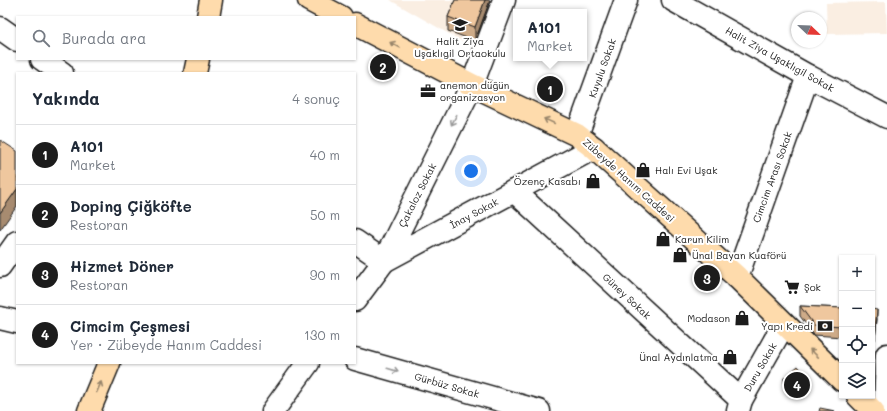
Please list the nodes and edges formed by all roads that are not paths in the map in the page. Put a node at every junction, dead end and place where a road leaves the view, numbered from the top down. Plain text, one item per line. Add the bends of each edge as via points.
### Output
1 (211, 0) edge
2 (309, 0) edge
3 (504, 0) edge
4 (626, 0) edge
5 (673, 0) edge
6 (208, 16) edge
7 (339, 16) edge
8 (356, 25) edge
9 (0, 28) edge
10 (16, 39) edge
11 (43, 60) edge
12 (198, 60) edge
13 (61, 72) edge
14 (195, 72) edge
15 (808, 76) junction
16 (472, 85) junction
17 (887, 117) edge
18 (586, 141) junction
19 (514, 191) junction
20 (356, 242) edge
21 (16, 243) edge
22 (384, 260) junction
23 (0, 266) edge
24 (736, 277) junction
25 (356, 299) edge
26 (0, 318) edge
27 (16, 322) edge
28 (784, 324) junction
29 (887, 355) edge
30 (356, 359) edge
31 (109, 364) edge
32 (307, 364) edge
33 (839, 377) edge
34 (861, 399) edge
35 (739, 405) edge
36 (89, 411) edge
37 (273, 411) edge
38 (539, 411) edge
39 (873, 411) edge
40 (885, 411) edge

1 - 6 main road
2 - 7 main road
3 - 16 street, Çakaloz Sokak
4 - 18 street, Kuyulu Sokak
5 - 15 street, Halit Ziya Uşaklıgil Sokak
16 -> 8 main road, Zübeyde Hanım Caddesi
9 - 10 street
11 - 13 street
12 - 14 main road
15 - 17 street, Halit Ziya Uşaklıgil Sokak
15 - 24 street, Cimcim Arası Sokak
18 -> 16 main road, Zübeyde Hanım Caddesi
16 -> 22 street, Çakaloz Sokak
18 - 19 street, İnay Sokak
18 - 24 main road, Zübeyde Hanım Caddesi
19 - 22 street, İnay Sokak
19 - 35 street, Güney Sokak
20 - 22 street
21 - 23 street
22 - 25 street, Çakaloz Sokak
24 - 28 main road, Zübeyde Hanım Caddesi
26 - 27 street
33 -> 28 main road, Zübeyde Hanım Caddesi
28 - 35 street, Duru Sokak
29 - 40 street
30 -> 38 street, Gürbüz Sokak
36 -> 31 main road
32 - 37 street
34 - 39 main road

